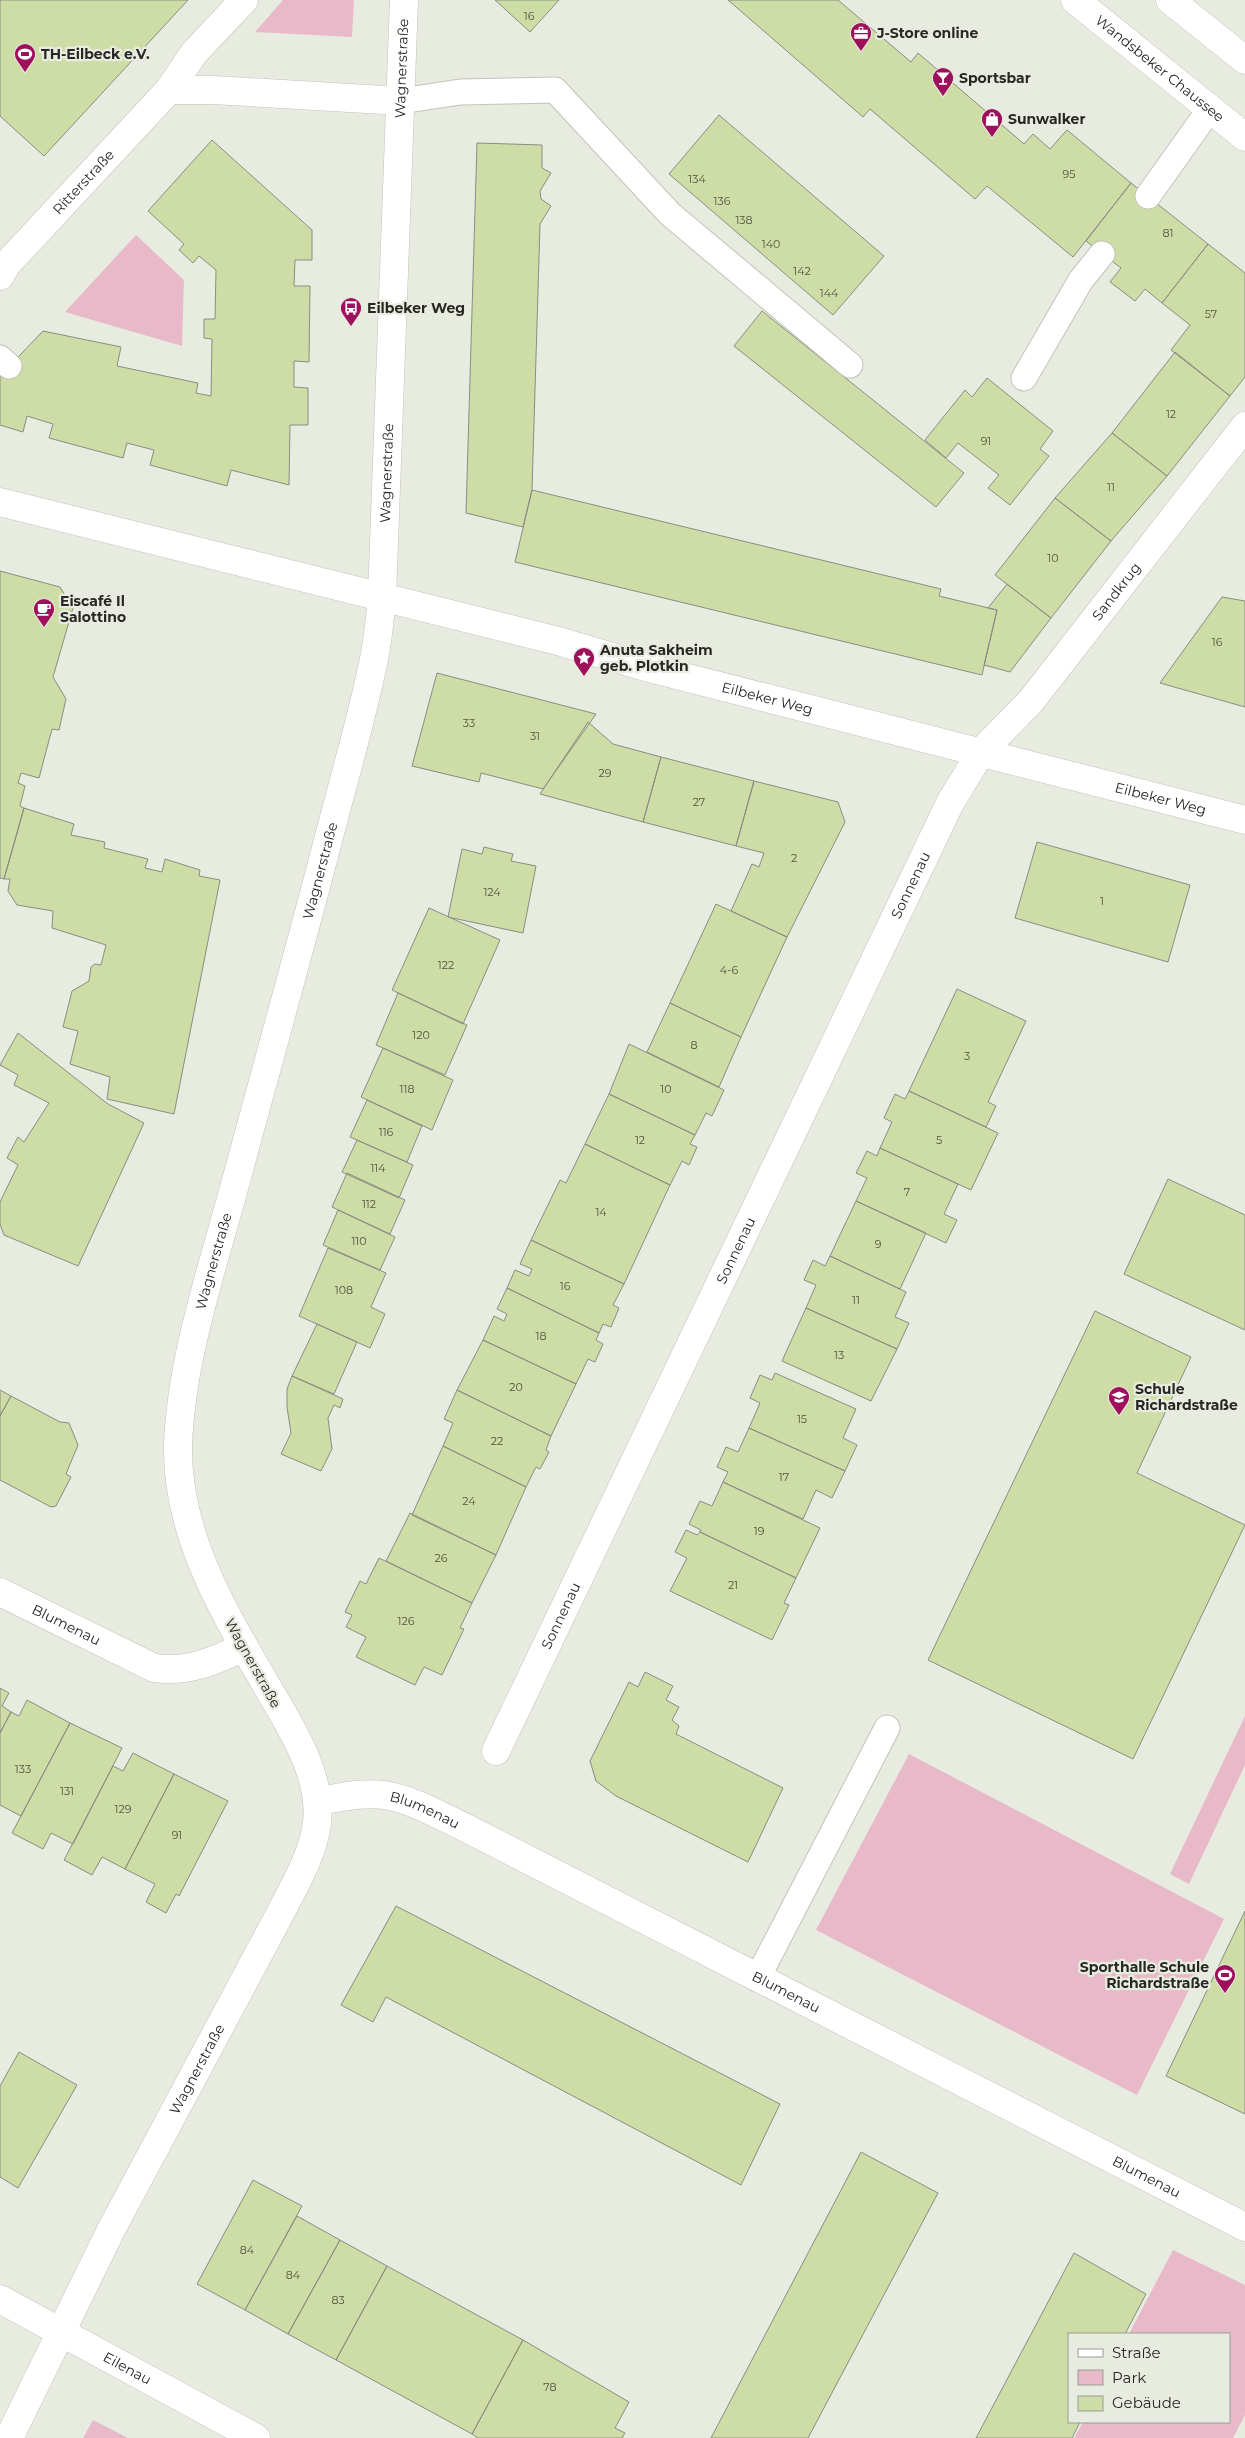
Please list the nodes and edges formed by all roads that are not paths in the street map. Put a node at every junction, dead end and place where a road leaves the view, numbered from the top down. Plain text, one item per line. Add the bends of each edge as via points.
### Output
1 (244, 0) edge
2 (404, 0) edge
3 (1075, 0) edge
4 (1170, 0) edge
5 (1245, 60) edge
6 (170, 90) junction
7 (401, 101) junction
8 (1210, 108) junction
9 (1245, 137) edge
10 (1148, 196) dead end
11 (1102, 254) dead end
12 (4, 270) edge
13 (850, 365) dead end
14 (1024, 378) dead end
15 (1245, 426) edge
16 (0, 502) edge
17 (382, 597) junction
18 (981, 752) junction
19 (1245, 820) edge
20 (0, 1592) edge
21 (244, 1647) junction
22 (887, 1728) dead end
23 (496, 1751) dead end
24 (317, 1801) junction
25 (757, 1979) junction
26 (1245, 2227) edge
27 (0, 2298) edge
28 (60, 2332) junction
29 (9, 2438) edge
30 (256, 2438) edge

1 - 6 street, Ritterstraße via 194,53
2 - 7 street, Wagnerstraße
3 - 8 street, Wandsbeker Chaussee
4 - 5 street
6 - 7 street
6 - 12 street, Ritterstraße
7 - 13 lane via 460,92 555,90 670,214
7 - 17 street, Wagnerstraße
8 - 9 street, Wandsbeker Chaussee
8 - 10 lane
11 - 14 lane via 1081,280
15 - 18 street, Sandkrug via 1031,701
16 - 17 street, Eilbeker Weg
17 - 18 street, Eilbeker Weg
17 - 21 street, Wagnerstraße via 368,686 204,1298 182,1413 178,1445 186,1512 208,1579
18 - 19 street, Eilbeker Weg
18 - 23 street, Sonnenau via 946,812
20 - 21 street, Blumenau via 154,1668 170,1670 199,1666
21 - 24 street, Wagnerstraße via 300,1748
22 - 25 lane
24 - 25 street, Blumenau via 383,1795 408,1801
24 - 28 street, Wagnerstraße via 317,1822 307,1858
25 - 26 street, Blumenau
27 - 28 street, Eilenau
28 - 29 street, Wagnerstraße
28 - 30 street, Eilenau

